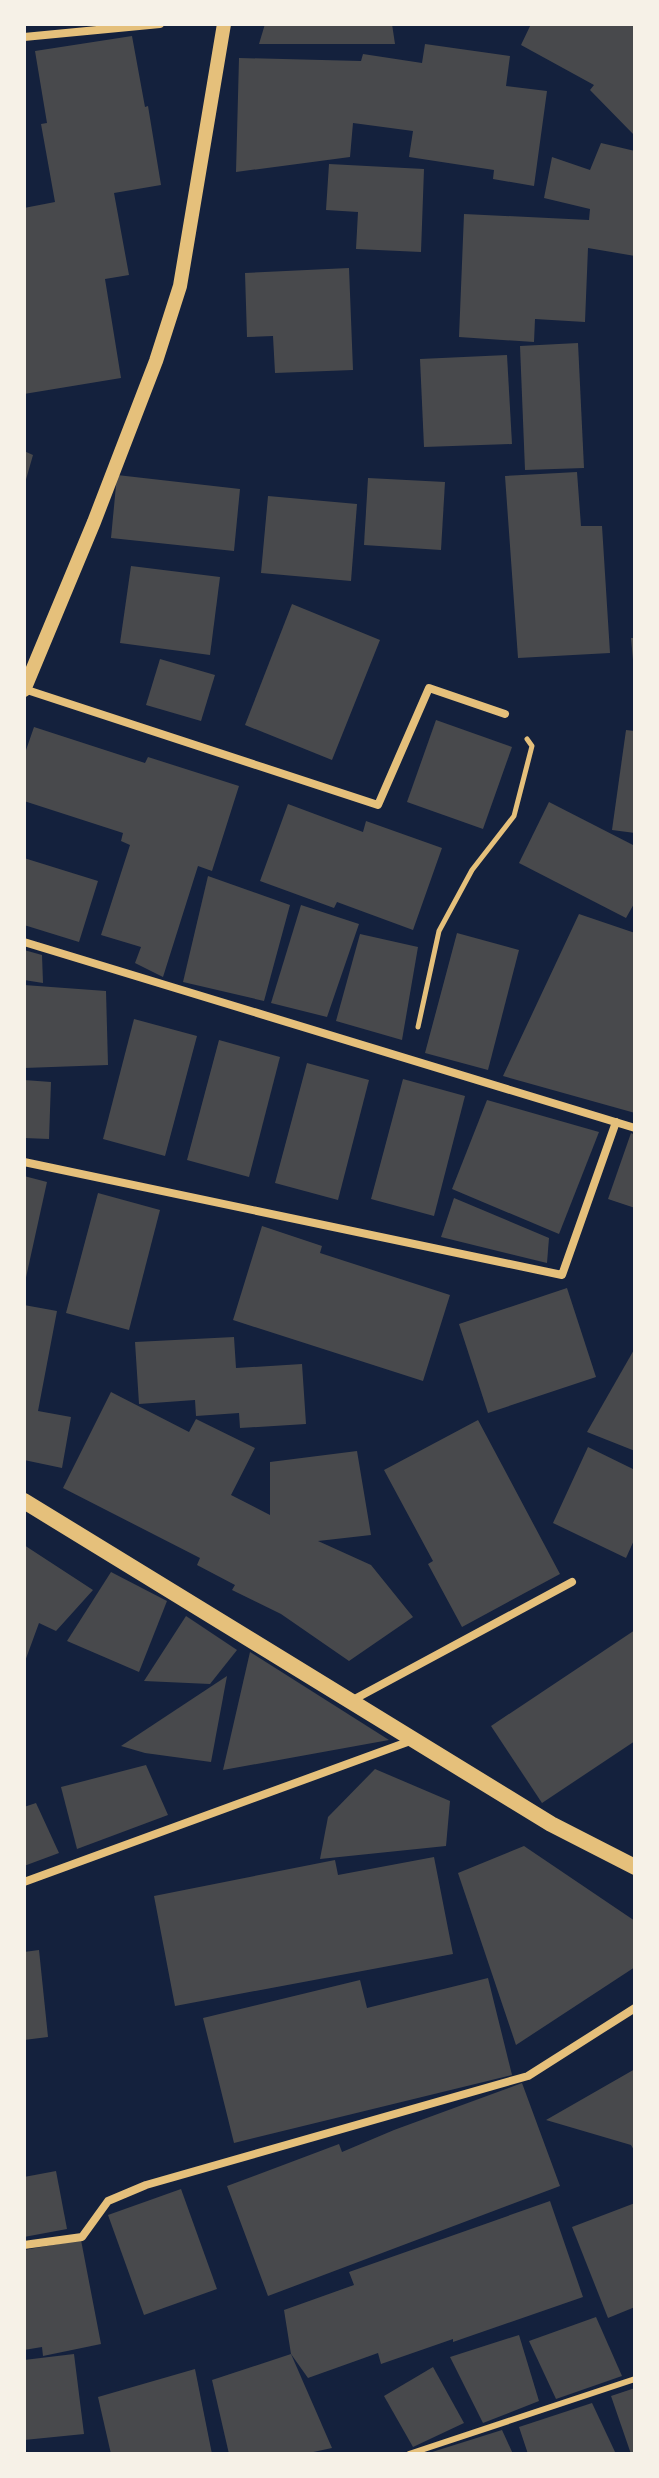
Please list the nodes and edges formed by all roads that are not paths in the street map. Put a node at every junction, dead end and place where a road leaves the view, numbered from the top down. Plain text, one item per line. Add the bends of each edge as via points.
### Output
1 (160, 24) edge
2 (224, 24) edge
3 (24, 37) edge
4 (24, 690) edge
5 (505, 714) road end
6 (24, 942) edge
7 (616, 1122) junction
8 (635, 1128) edge
9 (24, 1162) edge
10 (24, 1501) edge
11 (572, 1582) dead end
12 (351, 1701) junction
13 (413, 1739) junction
14 (635, 1867) edge
15 (24, 1882) edge
16 (635, 2008) edge
17 (24, 2245) edge
18 (635, 2379) edge
19 (409, 2454) edge

1 - 3 street
2 - 4 street via 180,286 94,522
4 - 5 street via 378,805 429,688
6 - 7 street
7 - 8 street
7 - 9 street via 562,1275
10 - 12 main road
11 - 12 street
12 - 13 main road
13 - 14 main road via 551,1824
13 - 15 street
16 - 17 street via 528,2076 146,2185 108,2201 82,2237
18 - 19 lane

